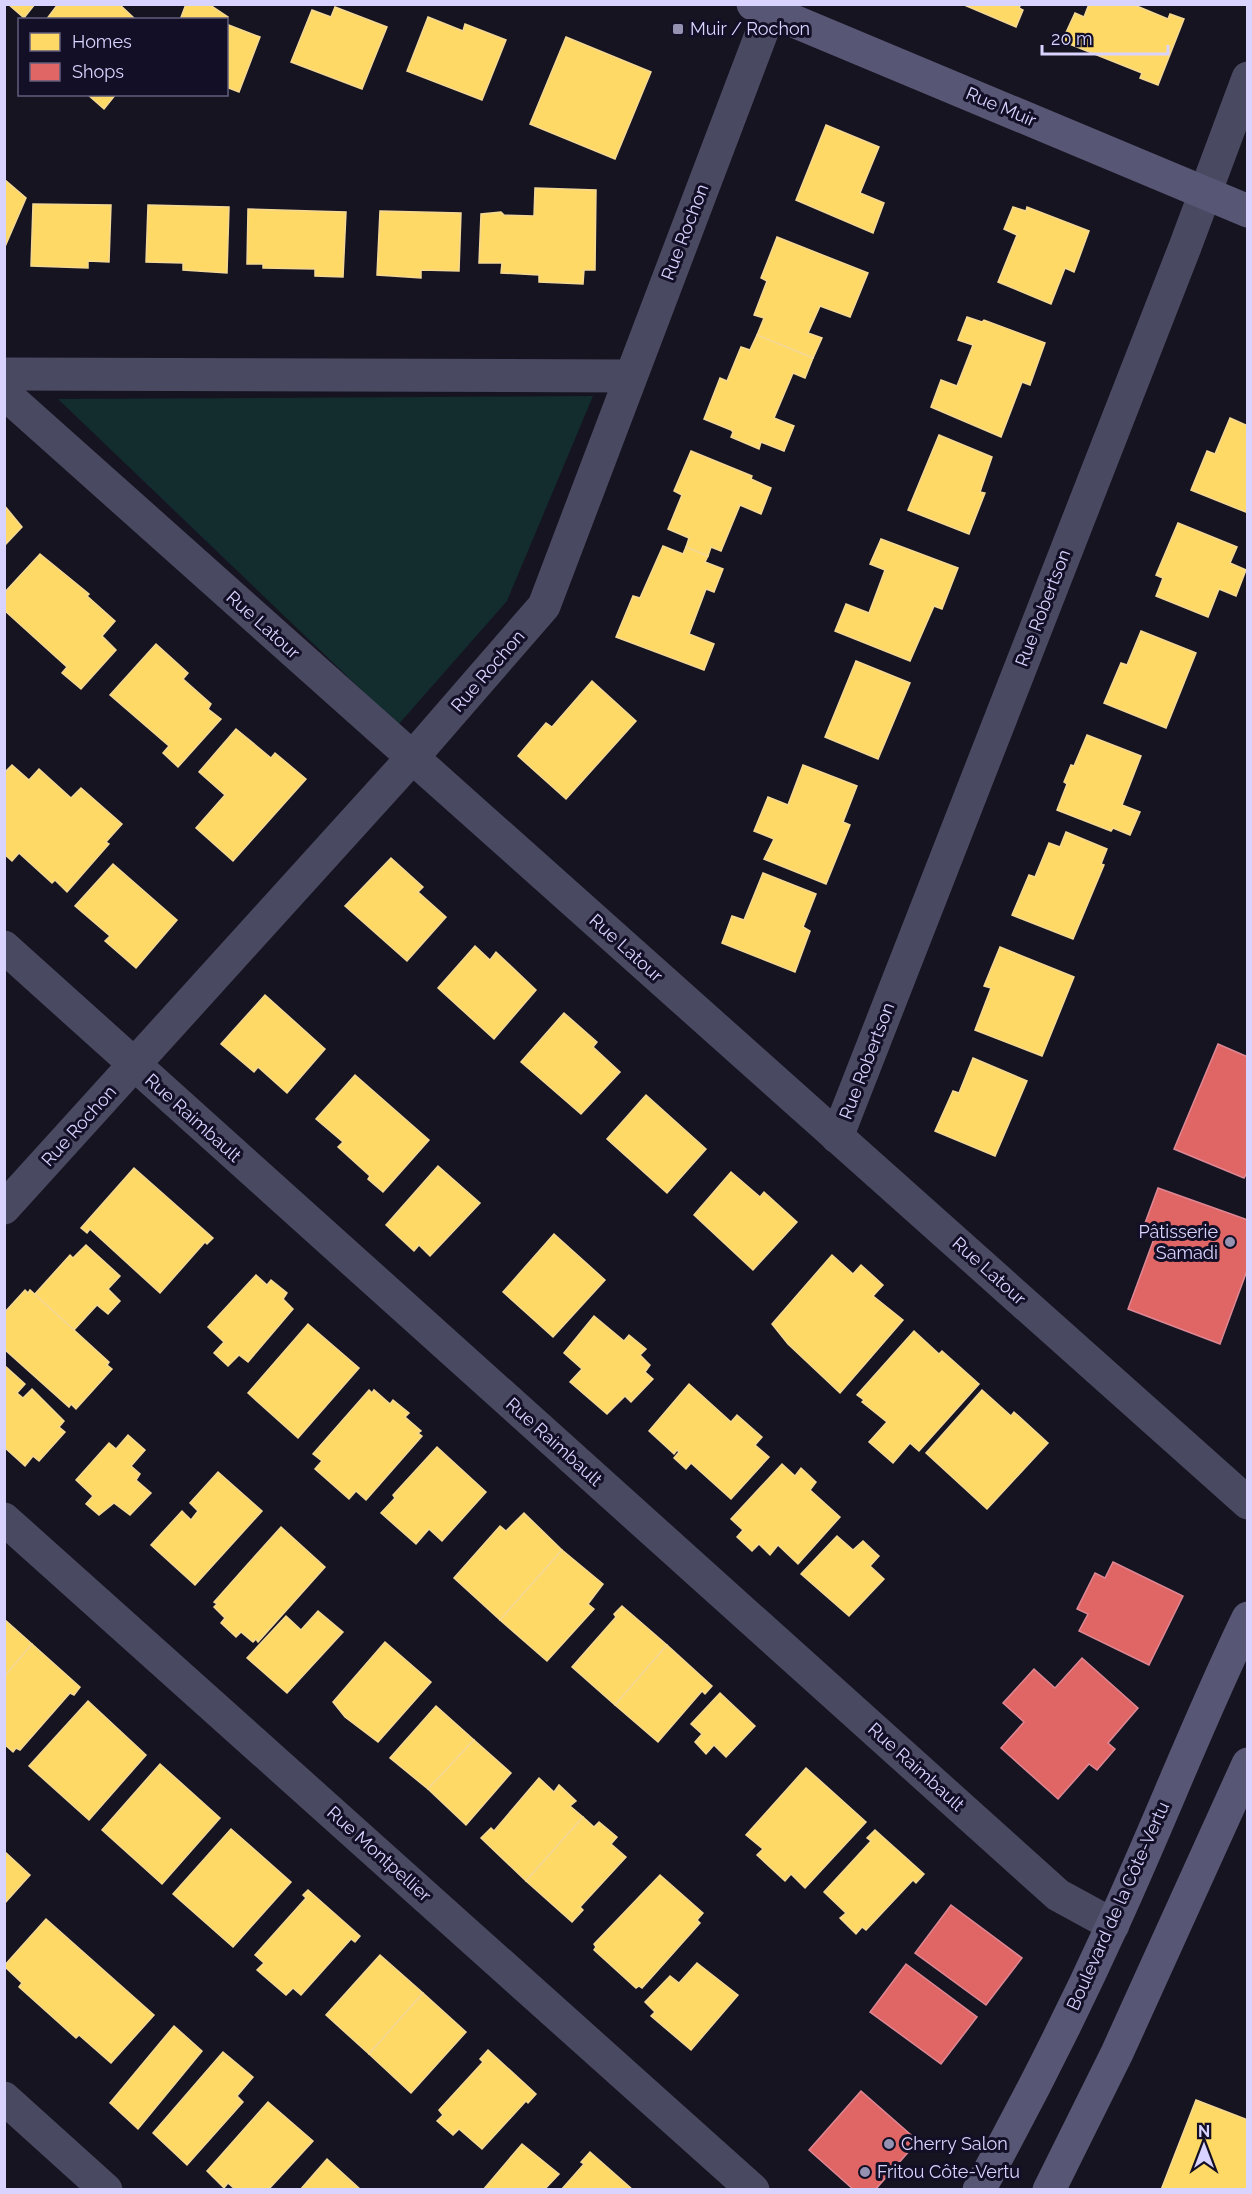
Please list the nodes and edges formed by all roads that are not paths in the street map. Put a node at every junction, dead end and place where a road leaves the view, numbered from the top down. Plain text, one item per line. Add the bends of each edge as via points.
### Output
1 (762, 8) edge
2 (1248, 78) edge
3 (1205, 193) junction
4 (1248, 211) edge
5 (4, 374) edge
6 (630, 376) junction
7 (4, 393) edge
8 (412, 758) junction
9 (4, 947) edge
10 (134, 1065) junction
11 (837, 1137) junction
12 (4, 1208) edge
13 (1248, 1503) edge
14 (4, 1519) edge
15 (1248, 1618) edge
16 (1248, 1764) edge
17 (1113, 1925) junction
18 (4, 2098) edge
19 (106, 2190) edge
20 (753, 2190) edge
21 (979, 2190) edge
22 (1049, 2190) edge

1 - 3 main road, Rue Muir
1 - 6 street, Rue Rochon
2 - 3 street, Rue Robertson
3 - 4 main road, Rue Muir
3 - 11 street, Rue Robertson
5 - 6 street
6 - 8 street, Rue Rochon via 544,606
7 - 8 street, Rue Latour
8 - 10 street, Rue Rochon
8 - 11 street, Rue Latour
9 - 10 street, Rue Raimbault
10 - 12 street, Rue Rochon
10 - 17 street, Rue Raimbault via 1058,1894
11 - 13 street, Rue Latour
14 - 20 street, Rue Montpellier
15 - 17 main road, Boulevard de la Côte-Vertu via 1203,1710
16 - 22 main road via 1117,2053
17 - 21 main road, Boulevard de la Côte-Vertu via 1047,2065
18 - 19 street

